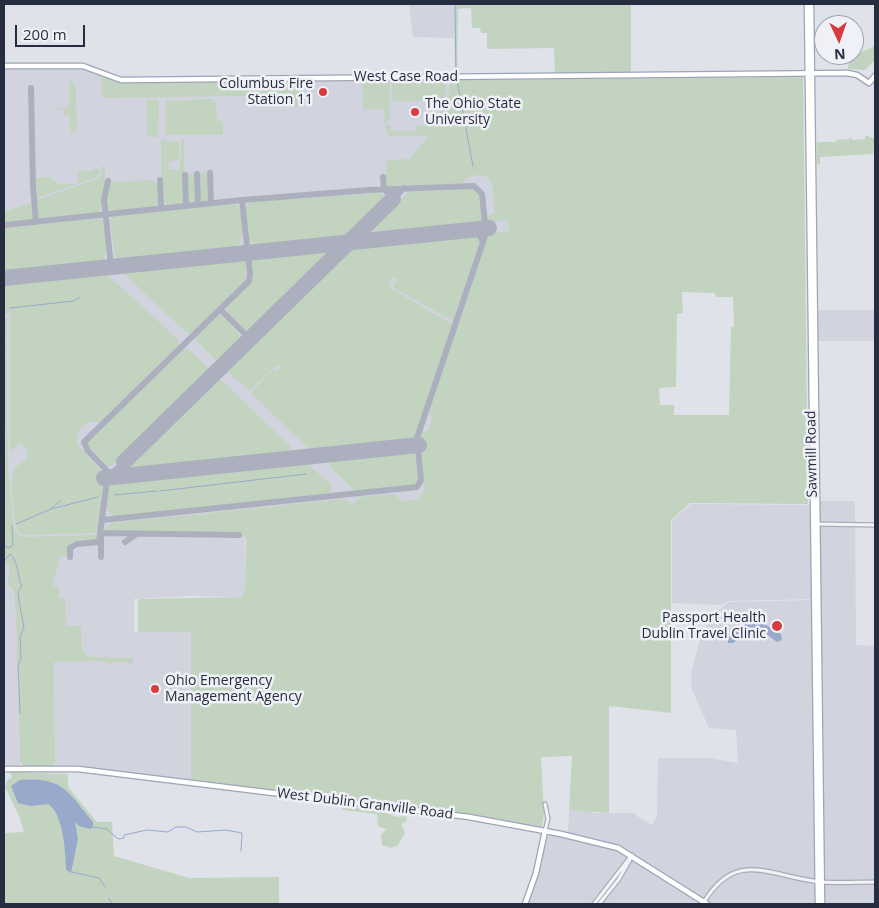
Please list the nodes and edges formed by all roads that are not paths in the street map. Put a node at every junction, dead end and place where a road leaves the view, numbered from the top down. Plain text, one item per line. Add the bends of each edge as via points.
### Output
1 (807, 4) edge
2 (811, 4) edge
3 (4, 66) edge
4 (809, 74) junction
5 (875, 76) edge
6 (815, 524) junction
7 (875, 525) edge
8 (4, 769) edge
9 (545, 804) dead end
10 (545, 831) junction
11 (632, 855) junction
12 (820, 881) junction
13 (875, 882) edge
14 (706, 903) edge
15 (525, 904) edge
16 (594, 904) edge
17 (599, 904) edge
18 (818, 904) edge
19 (822, 904) edge

1 - 4 main road, Sawmill Road
2 - 4 main road, Sawmill Road
3 - 4 main road, West Case Road via 83,66 121,80
4 - 5 main road, West Case Road via 854,74 869,83
4 - 6 main road, Sawmill Road
6 - 7 street
6 - 12 main road, Sawmill Road
8 - 10 main road, West Dublin Granville Road via 85,770 469,817
9 - 10 street via 548,819
10 - 11 main road, West Dublin Granville Road via 604,843
10 - 15 main road via 536,874
11 - 14 main road, West Dublin Granville Road
11 - 16 street
11 - 17 street via 624,872
12 - 13 street
12 - 14 street via 743,870 720,880
12 - 18 main road, Sawmill Road
12 - 19 main road, Sawmill Road

